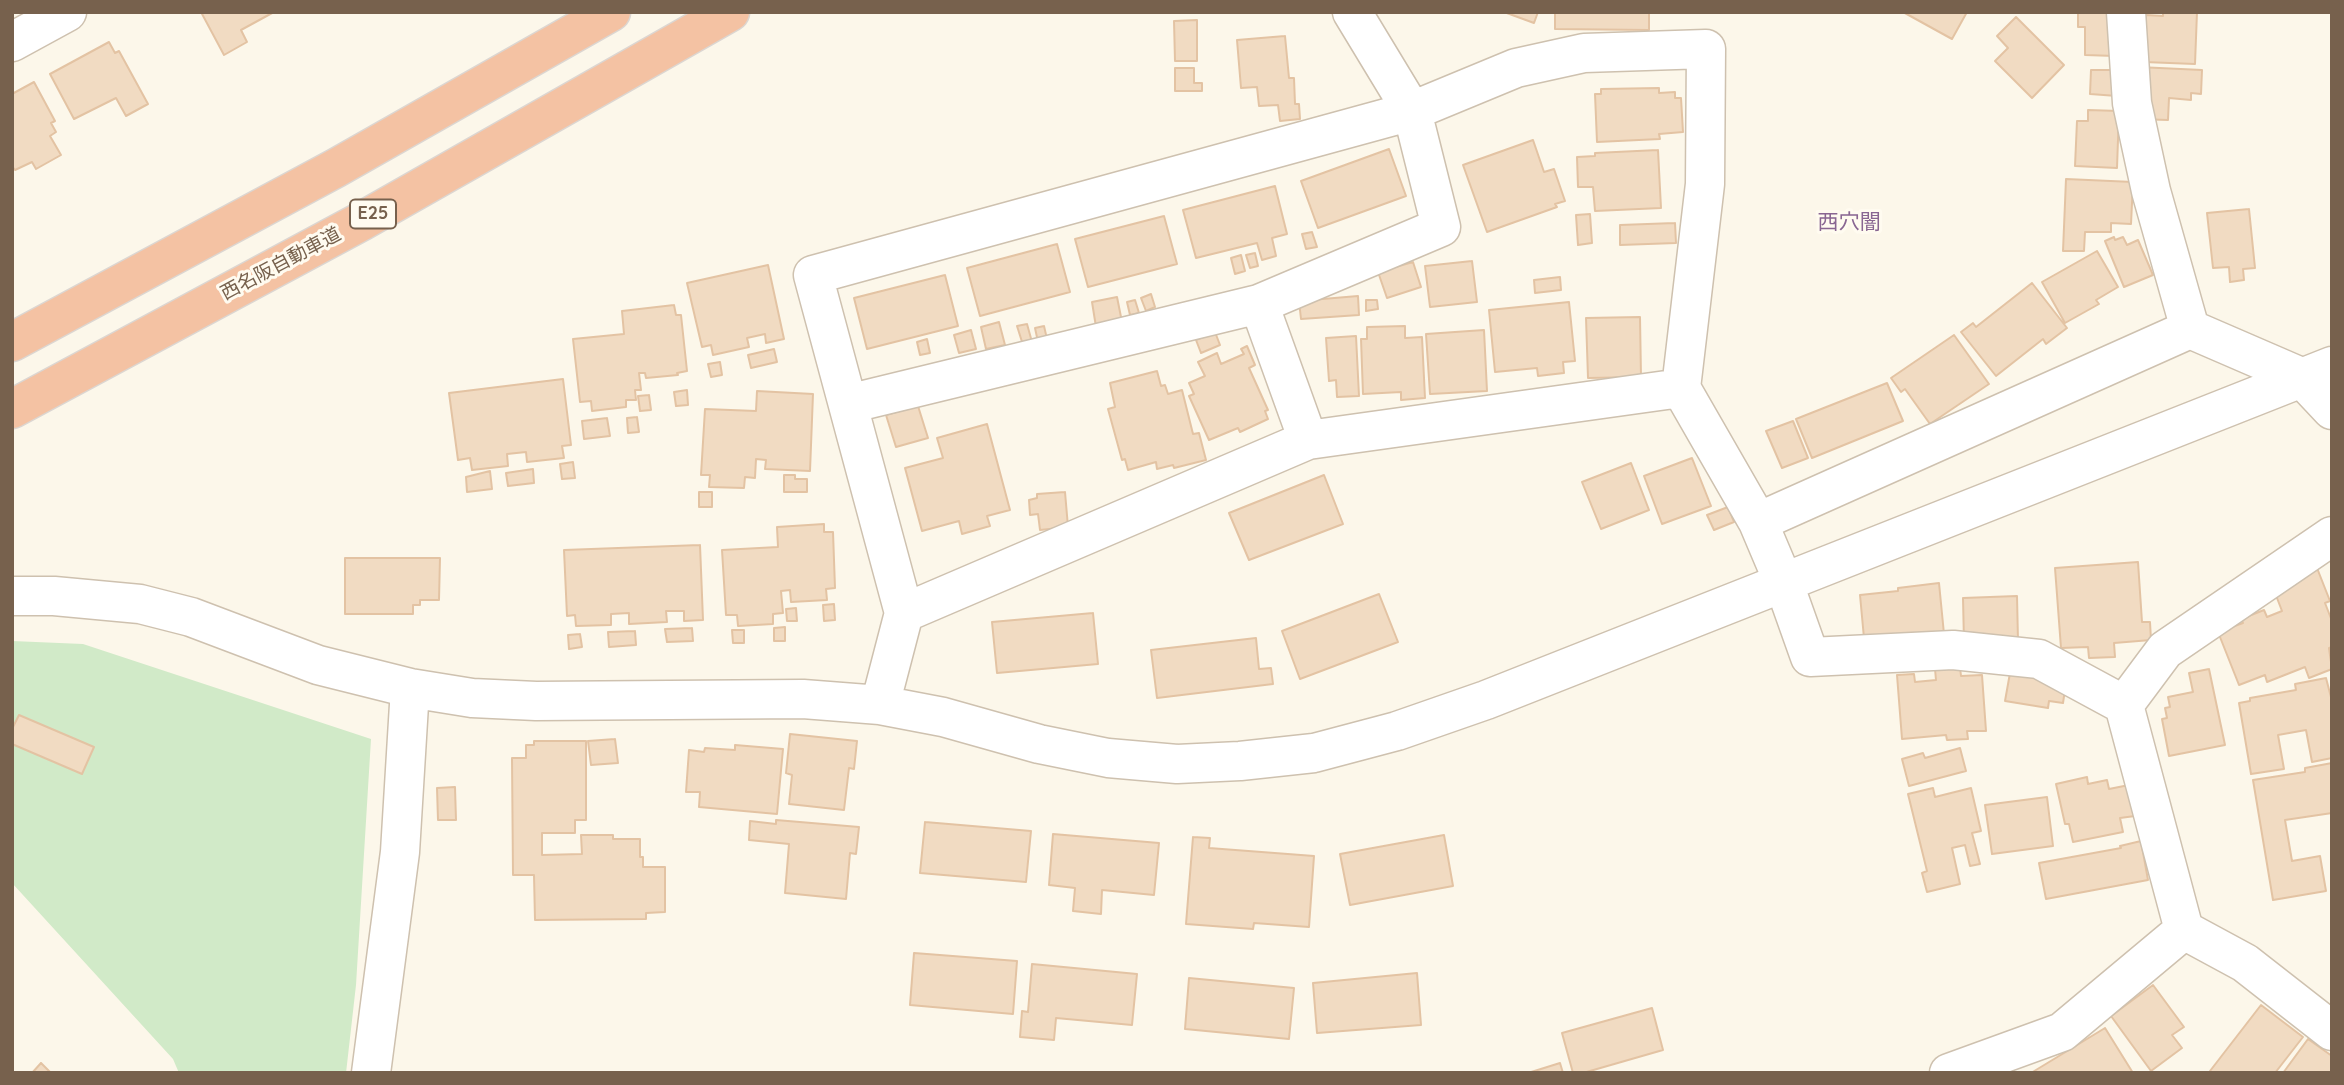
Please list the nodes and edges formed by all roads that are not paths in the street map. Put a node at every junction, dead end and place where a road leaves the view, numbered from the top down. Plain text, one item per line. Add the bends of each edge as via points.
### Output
1 (67, 12) edge
2 (611, 12) edge
3 (730, 12) edge
4 (1353, 12) edge
5 (2126, 12) edge
6 (12, 42) edge
7 (1412, 111) junction
8 (1259, 304) junction
9 (2190, 329) junction
10 (12, 342) edge
11 (2316, 371) edge
12 (1681, 388) junction
13 (848, 404) junction
14 (12, 409) edge
15 (2332, 410) edge
16 (1308, 440) junction
17 (1758, 522) junction
18 (2332, 536) edge
19 (1783, 581) junction
20 (12, 596) edge
21 (904, 613) junction
22 (411, 688) junction
23 (880, 705) junction
24 (2124, 705) junction
25 (2183, 930) junction
26 (2332, 1031) edge
27 (1951, 1072) edge
28 (371, 1073) edge

1 - 6 street
2 - 10 highway via 336,168
3 - 14 highway, 西名阪自動車道 / E25 via 362,221
4 - 7 street
5 - 9 street via 2132,103
7 - 8 street via 1441,227
7 - 12 street via 1516,68 1584,53 1706,49 1704,184
7 - 13 street via 813,275
8 - 13 street
8 - 16 street
9 - 11 street
9 - 17 street
11 - 15 street
11 - 19 street
12 - 16 street
12 - 17 street
13 - 21 street
16 - 21 street
17 - 19 street
18 - 24 street via 2165,650
19 - 23 street via 1486,700 1314,753 1177,764 1108,758
19 - 24 street via 1810,657 1953,650 2039,659
20 - 22 street via 140,604 191,617 318,665
21 - 23 street
22 - 23 street via 472,698 536,701 803,699
22 - 28 street via 400,852
24 - 25 street
25 - 26 street via 2245,962
25 - 27 street via 2062,1032

